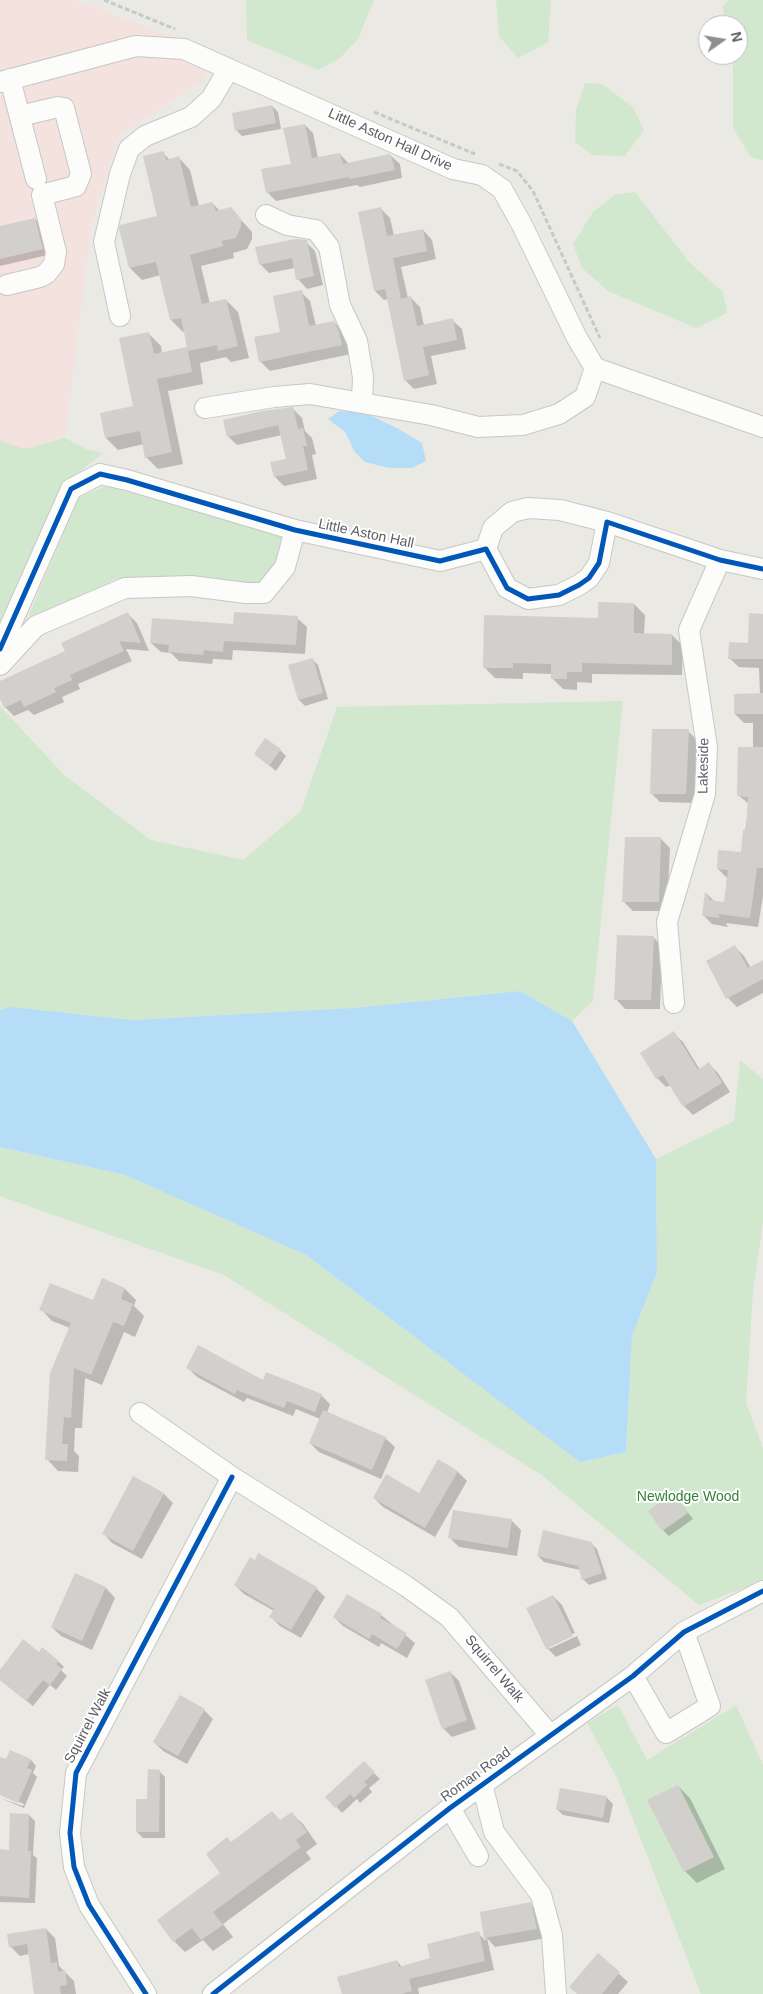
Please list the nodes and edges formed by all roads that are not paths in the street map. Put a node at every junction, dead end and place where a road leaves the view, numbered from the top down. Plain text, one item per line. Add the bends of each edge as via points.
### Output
1 (229, 69) junction
2 (3, 81) edge
3 (20, 116) junction
4 (36, 179) dead end
5 (266, 215) dead end
6 (7, 285) dead end
7 (120, 316) dead end
8 (595, 368) junction
9 (362, 402) junction
10 (205, 408) dead end
11 (763, 427) edge
12 (607, 522) junction
13 (295, 530) junction
14 (486, 549) junction
15 (720, 560) junction
16 (763, 569) edge
17 (0, 649) edge
18 (0, 665) edge
19 (674, 1003) dead end
20 (140, 1413) dead end
21 (232, 1477) junction
22 (763, 1591) edge
23 (684, 1632) junction
24 (633, 1676) junction
25 (550, 1735) junction
26 (482, 1784) junction
27 (450, 1808) junction
28 (478, 1856) dead end
29 (146, 1994) edge
30 (213, 1994) edge
31 (556, 1994) edge

1 - 2 street, Little Aston Hall Drive via 184,49 136,46
1 - 7 street via 211,99 191,117 145,136 129,149 104,242
1 - 8 street, Little Aston Hall Drive via 453,169 482,175 502,189
2 - 3 street
3 - 4 street
3 - 6 street via 64,108 81,174 76,186 42,196 56,252 54,264 40,277
5 - 9 street via 287,225 316,230 329,247 340,304 357,341 363,377
8 - 9 street via 585,397 559,414 523,425 478,427
8 - 11 street
9 - 10 street via 310,394
12 - 14 street via 560,510 528,508 512,512 493,528
12 - 14 street via 599,563 589,578 559,595 528,598 507,588
12 - 15 street
13 - 14 street, Little Aston Hall via 440,561
13 - 17 street, Little Aston Hall via 100,474 71,489
13 - 18 street via 285,567 264,593 191,586 125,588 36,626
15 - 16 street
15 - 19 street, Lakeside via 689,630 707,747 706,775 705,794 667,922
20 - 21 street, Squirrel Walk
21 - 25 street, Squirrel Walk via 406,1586 449,1617
21 - 29 street, Squirrel Walk via 76,1773 70,1833 74,1867 89,1904
22 - 23 street, Roman Road
23 - 24 street, Roman Road
23 - 24 street via 710,1706 666,1733
24 - 25 street, Roman Road
25 - 26 street, Roman Road
26 - 27 street, Roman Road
26 - 31 street via 494,1832 541,1895 552,1935
27 - 28 street
27 - 30 street, Roman Road

